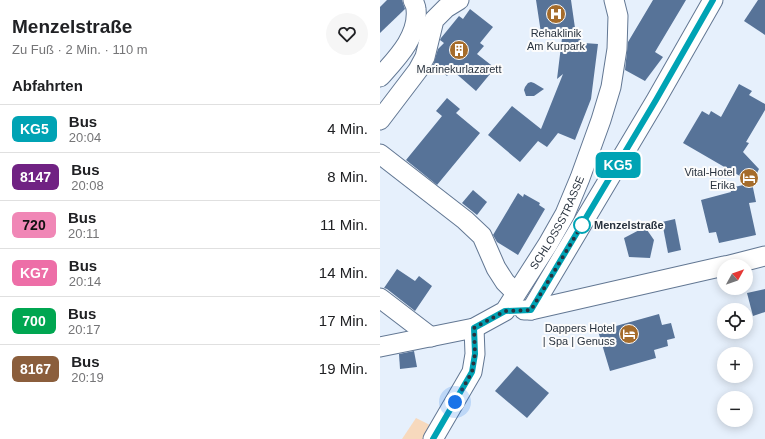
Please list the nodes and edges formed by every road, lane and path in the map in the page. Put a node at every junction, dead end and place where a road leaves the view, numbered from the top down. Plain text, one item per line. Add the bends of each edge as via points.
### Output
1 (413, 0) edge
2 (459, 0) edge
3 (614, 0) edge
4 (713, 0) edge
5 (408, 42) junction
6 (425, 57) junction
7 (380, 83) edge
8 (380, 120) edge
9 (380, 154) edge
10 (765, 256) edge
11 (753, 259) edge
12 (717, 268) edge
13 (516, 293) junction
14 (380, 298) edge
15 (531, 310) junction
16 (505, 311) junction
17 (474, 328) junction
18 (431, 337) junction
19 (380, 347) edge
20 (433, 439) edge

1 - 5 street via 416,8 415,25
2 - 6 street via 434,20
3 - 13 street, SCHLOSSSTRASSE via 618,16 617,49 611,87 601,120 565,214
4 - 15 street
5 - 6 street
5 - 7 street
6 - 8 street
9 - 13 street via 482,236 496,268
10 - 11 street
12 - 15 street
13 - 16 street, SCHLOSSSTRASSE
14 - 18 street
15 - 16 street
16 - 17 street, SCHLOSSSTRASSE
17 - 18 street, SCHLOSSSTRASSE
17 - 20 street via 475,354 472,372
18 - 19 street, SCHLOSSSTRASSE

